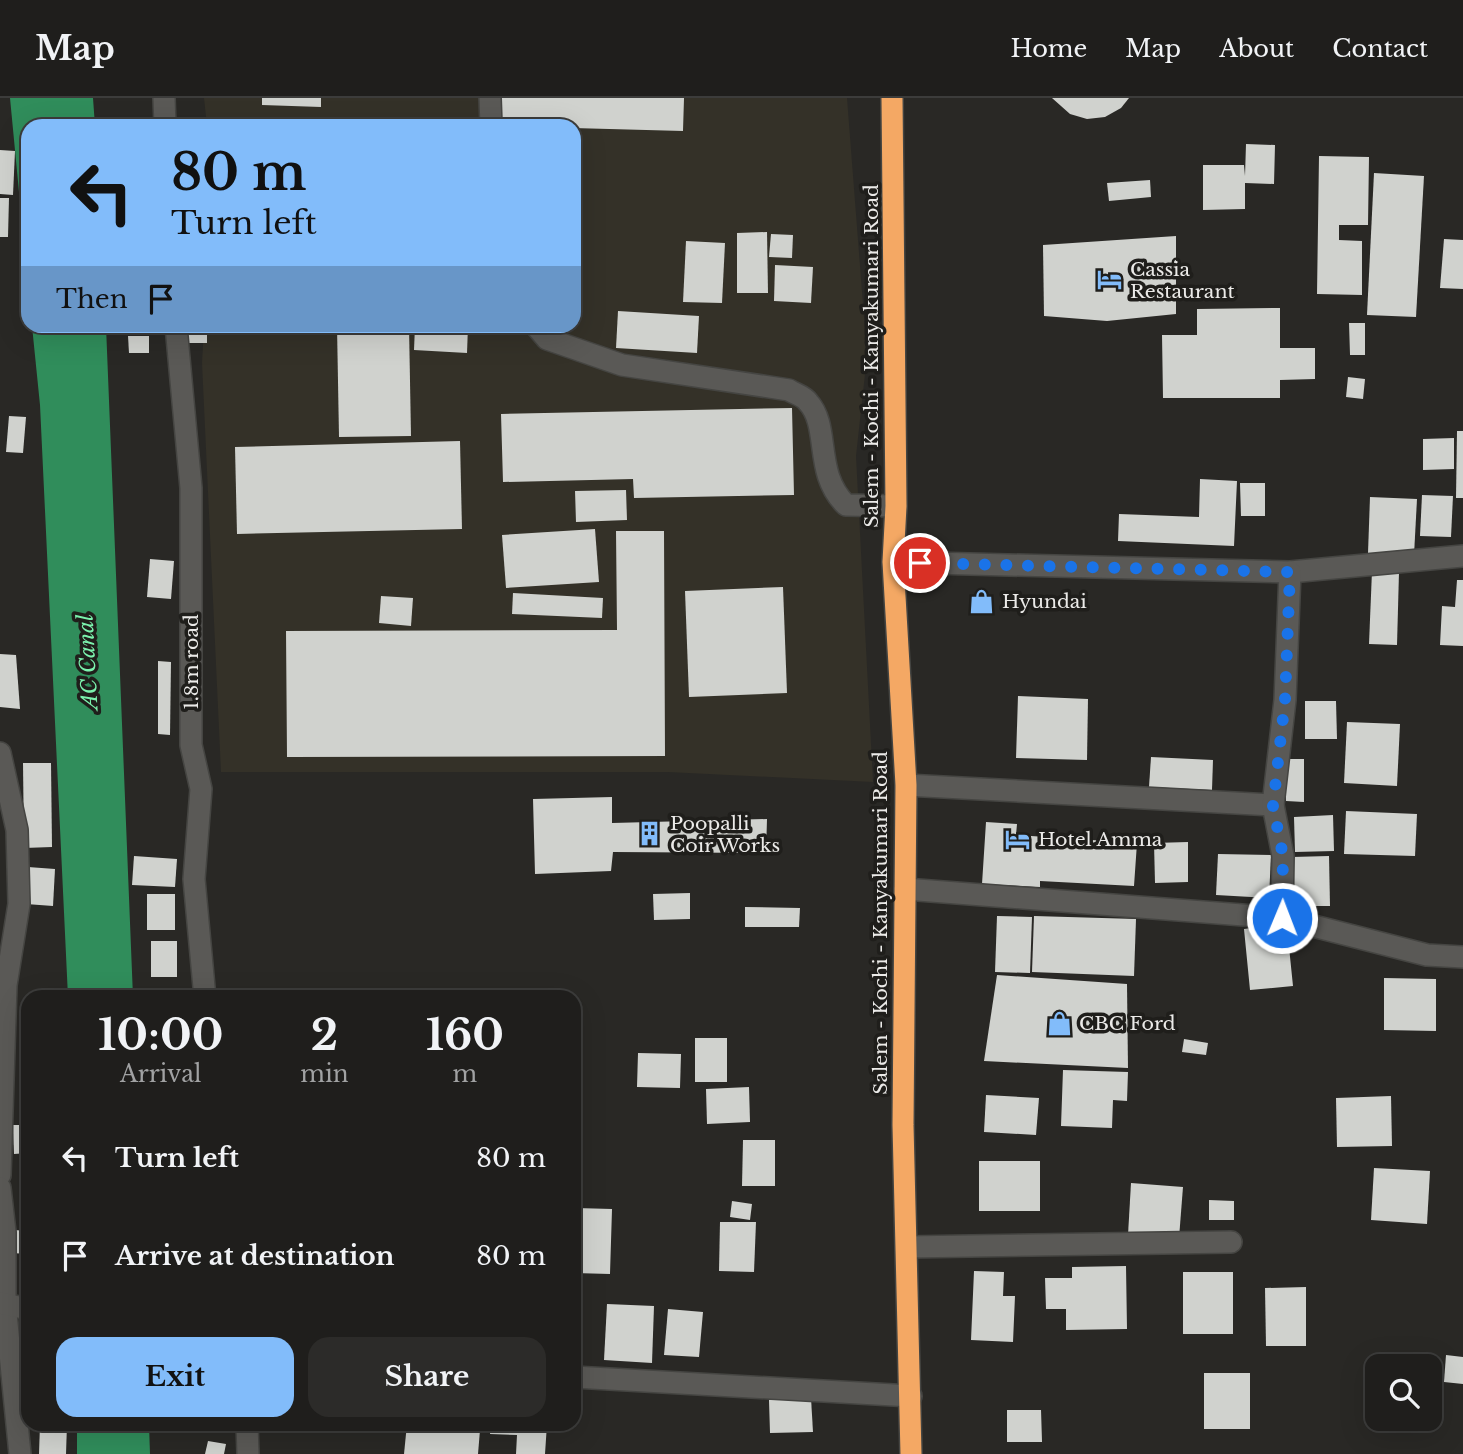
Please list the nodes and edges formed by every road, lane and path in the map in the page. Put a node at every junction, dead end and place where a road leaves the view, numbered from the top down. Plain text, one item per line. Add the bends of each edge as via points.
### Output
1 (164, 98) edge
2 (491, 98) edge
3 (892, 98) edge
4 (165, 119) edge
5 (491, 119) edge
6 (177, 333) edge
7 (542, 333) edge
8 (897, 506) junction
9 (1463, 556) edge
10 (893, 562) junction
11 (1290, 572) junction
12 (0, 752) edge
13 (906, 785) junction
14 (1273, 806) junction
15 (905, 889) junction
16 (1282, 918) junction
17 (1463, 957) edge
18 (3, 985) edge
19 (204, 990) edge
20 (0, 1175) edge
21 (0, 1188) edge
22 (1231, 1242) dead end
23 (907, 1247) junction
24 (3, 1303) edge
25 (21, 1307) edge
26 (581, 1377) edge
27 (911, 1396) junction
28 (247, 1431) edge
29 (20, 1454) edge
30 (248, 1454) edge
31 (911, 1454) edge

1 - 4 street
2 - 5 street
3 - 8 highway, Salem - Kochi - Kanyakumari Road
6 - 19 street, 1.8m road via 191,488 191,745 201,789 194,879
7 - 8 street via 547,340 622,365 789,390 807,400 816,413 834,493 846,505
8 - 10 highway, Salem - Kochi - Kanyakumari Road
9 - 11 street
10 - 11 street
10 - 13 highway, Salem - Kochi - Kanyakumari Road
11 - 14 street via 1285,700
12 - 18 street via 17,830 19,904
13 - 14 street
13 - 15 highway, Salem - Kochi - Kanyakumari Road
14 - 16 street via 1283,856
15 - 16 street
15 - 23 highway, Salem - Kochi - Kanyakumari Road
16 - 17 street via 1427,955
18 - 20 street
21 - 24 street via 5,1232
22 - 23 street
23 - 27 highway, Salem - Kochi - Kanyakumari Road
24 - 25 street
24 - 29 street
26 - 27 street
27 - 31 highway, Salem - Kochi - Kanyakumari Road
28 - 30 street

